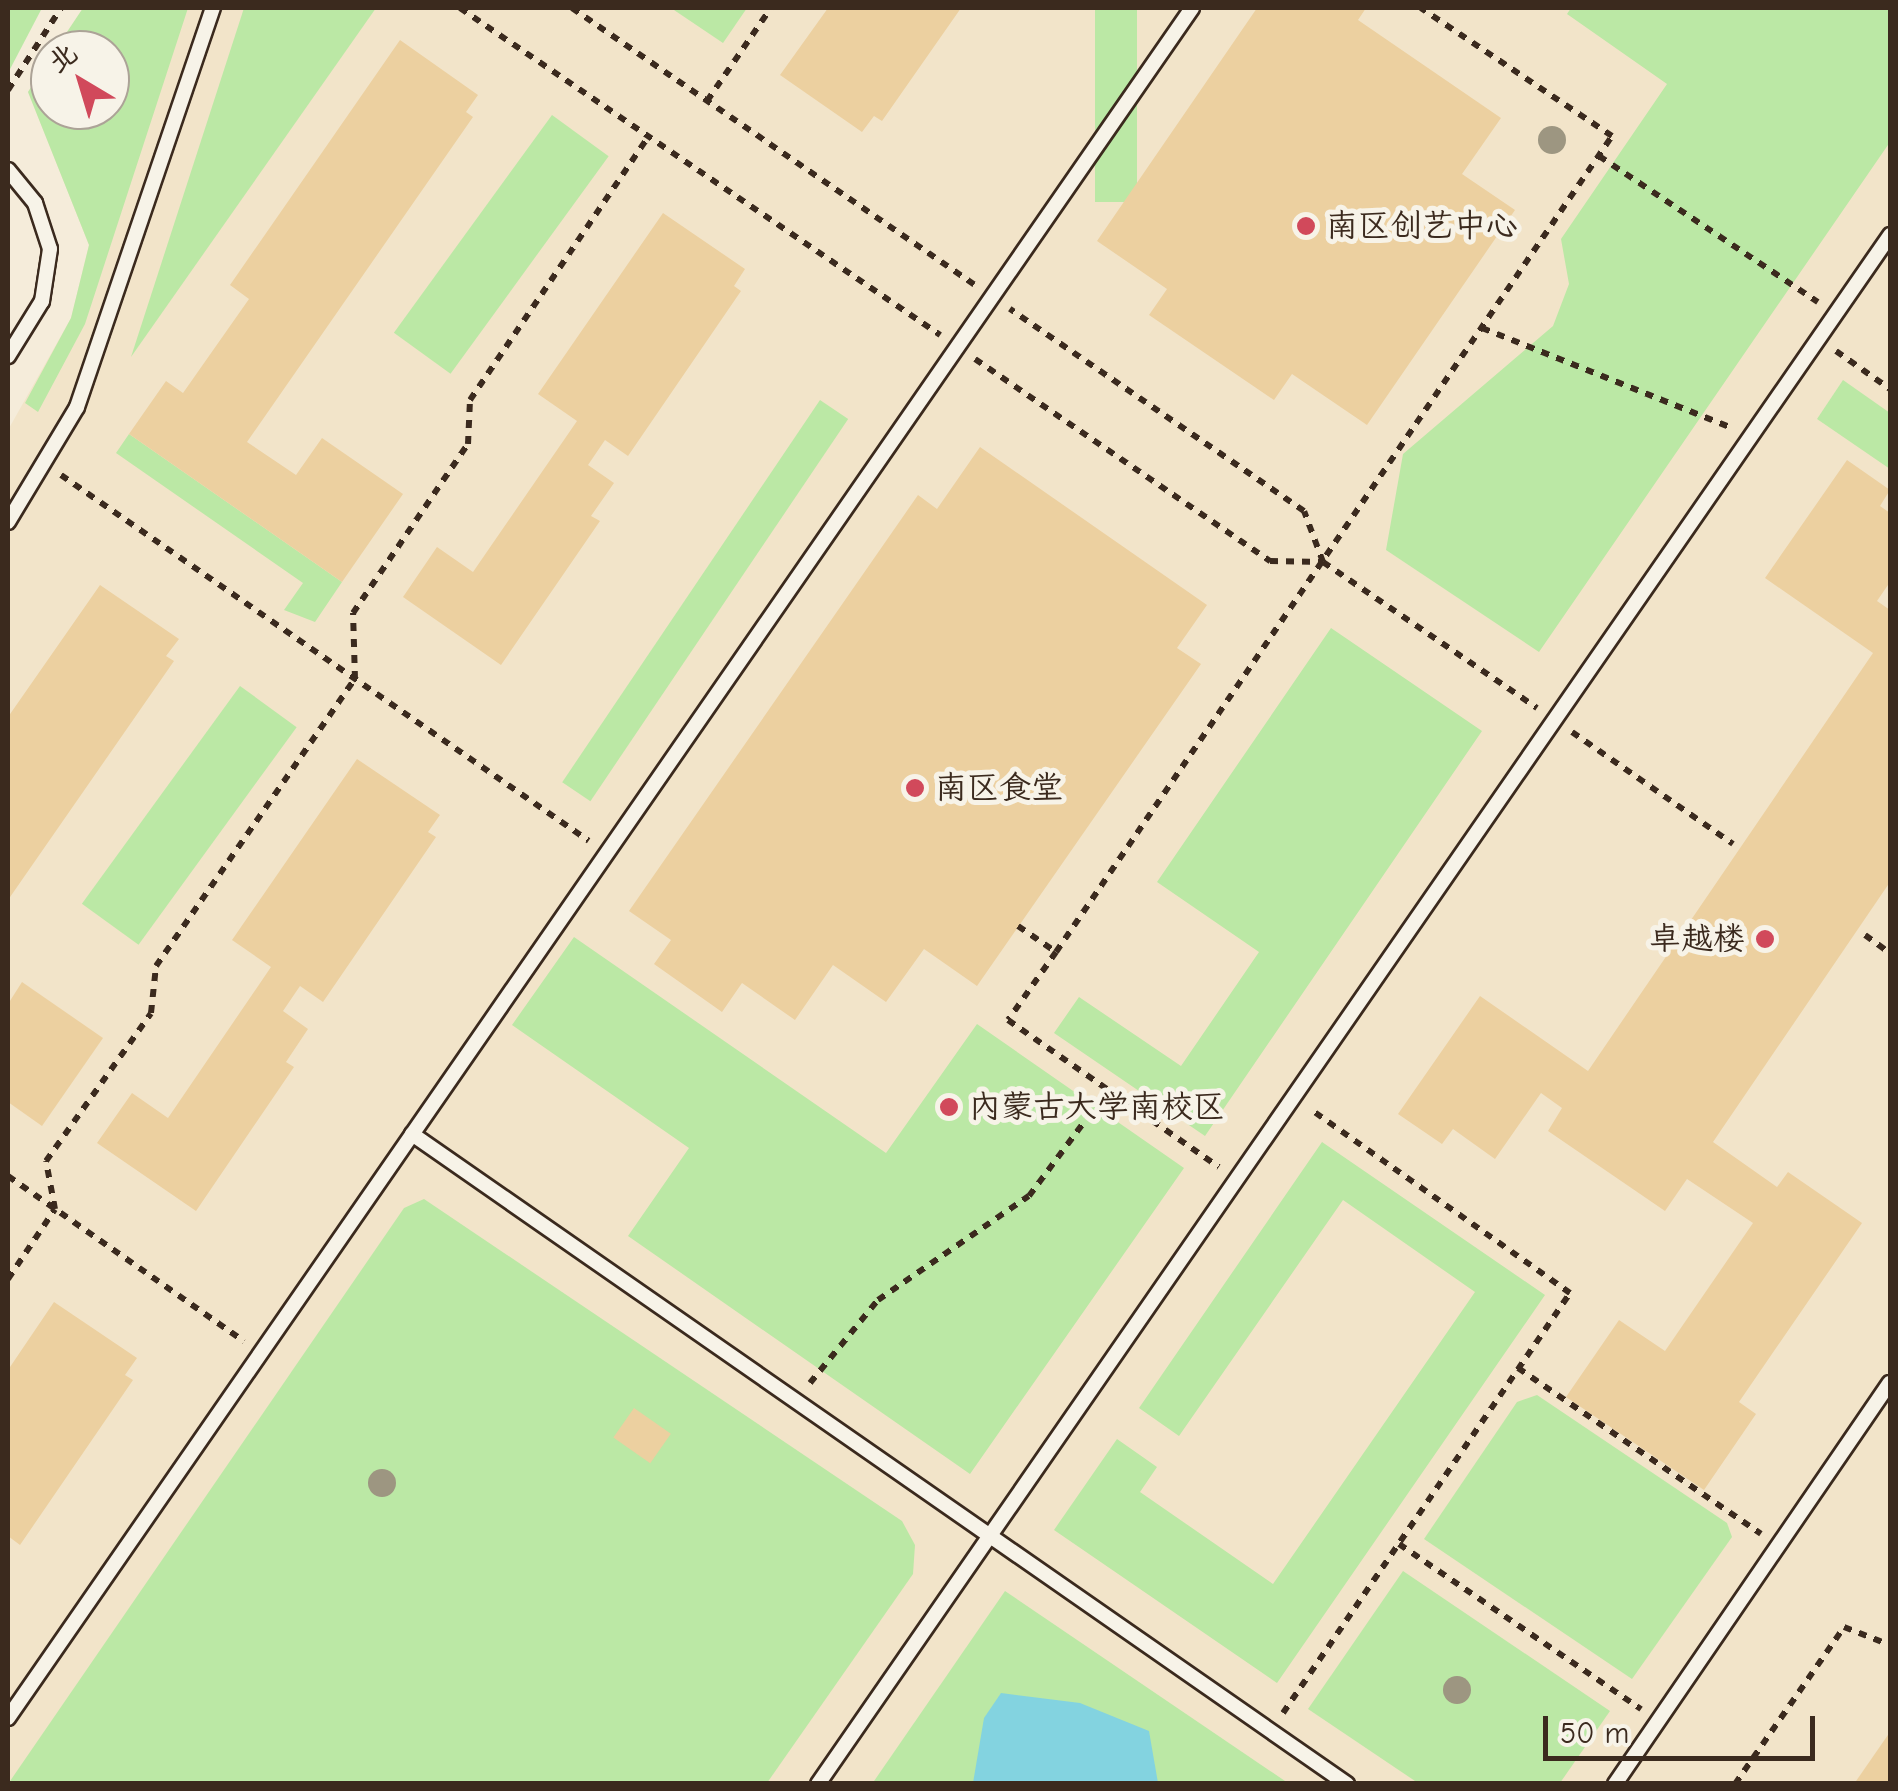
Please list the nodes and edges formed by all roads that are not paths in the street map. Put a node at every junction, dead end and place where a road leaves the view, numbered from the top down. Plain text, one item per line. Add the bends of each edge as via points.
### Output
1 (213, 8) edge
2 (1192, 8) edge
3 (8, 170) edge
4 (1890, 235) edge
5 (8, 356) edge
6 (8, 522) edge
7 (412, 1134) junction
8 (1890, 1383) edge
9 (990, 1536) junction
10 (8, 1718) edge
11 (818, 1784) edge
12 (1347, 1784) edge
13 (1615, 1784) edge

1 - 6 lane via 77,408
2 - 7 lane
3 - 5 lane via 35,203 50,249 42,301
4 - 9 lane
7 - 9 lane
7 - 10 lane
8 - 13 lane
9 - 11 lane
9 - 12 lane

